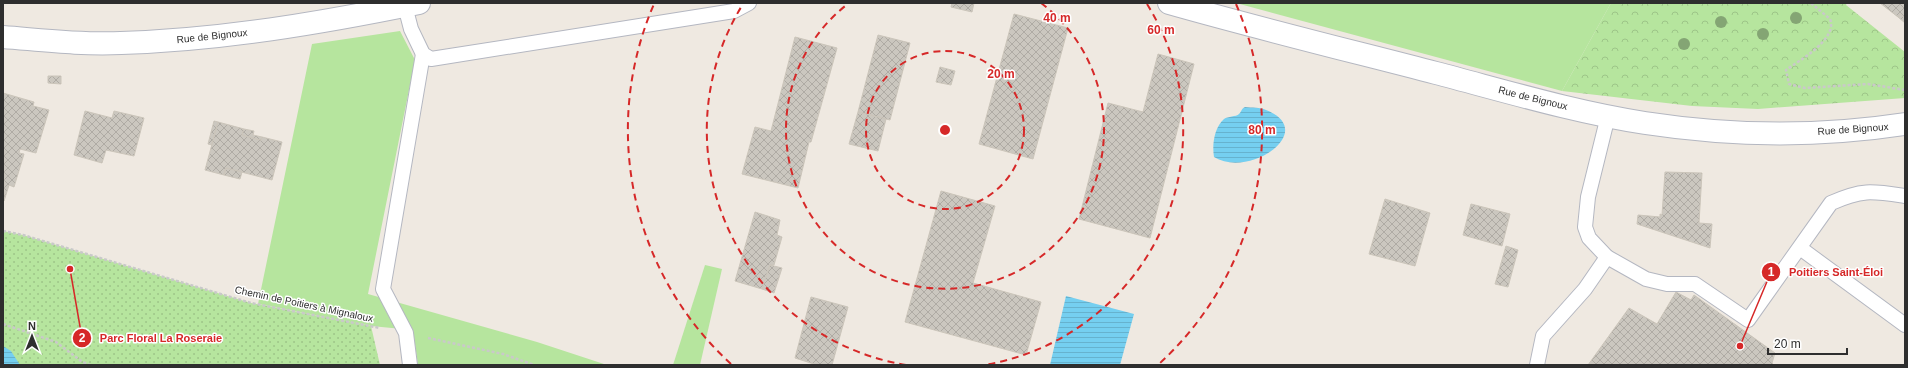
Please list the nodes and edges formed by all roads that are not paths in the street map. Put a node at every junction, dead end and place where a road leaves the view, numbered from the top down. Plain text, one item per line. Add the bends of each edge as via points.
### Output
1 (749, 3) edge
2 (1169, 3) edge
3 (412, 4) edge
4 (3, 37) edge
5 (423, 54) junction
6 (1608, 116) junction
7 (1905, 124) edge
8 (1905, 196) edge
9 (1800, 248) junction
10 (1607, 257) junction
11 (1905, 325) edge
12 (410, 365) edge
13 (1537, 365) edge

1 - 5 lane via 734,11 447,57 431,59
2 - 6 street, Rue de Bignoux via 1394,63
3 - 4 street, Rue de Bignoux via 280,28 176,40 120,43
3 - 5 lane via 411,29
5 - 12 lane via 383,289 406,333
6 - 7 street, Rue de Bignoux via 1682,128 1756,132 1836,131
6 - 10 lane via 1588,197 1585,227 1589,238
8 - 9 lane via 1870,191 1849,195 1831,203
9 - 10 lane via 1748,320 1695,284 1667,284 1646,279
9 - 11 lane
10 - 13 lane via 1586,289 1543,336

